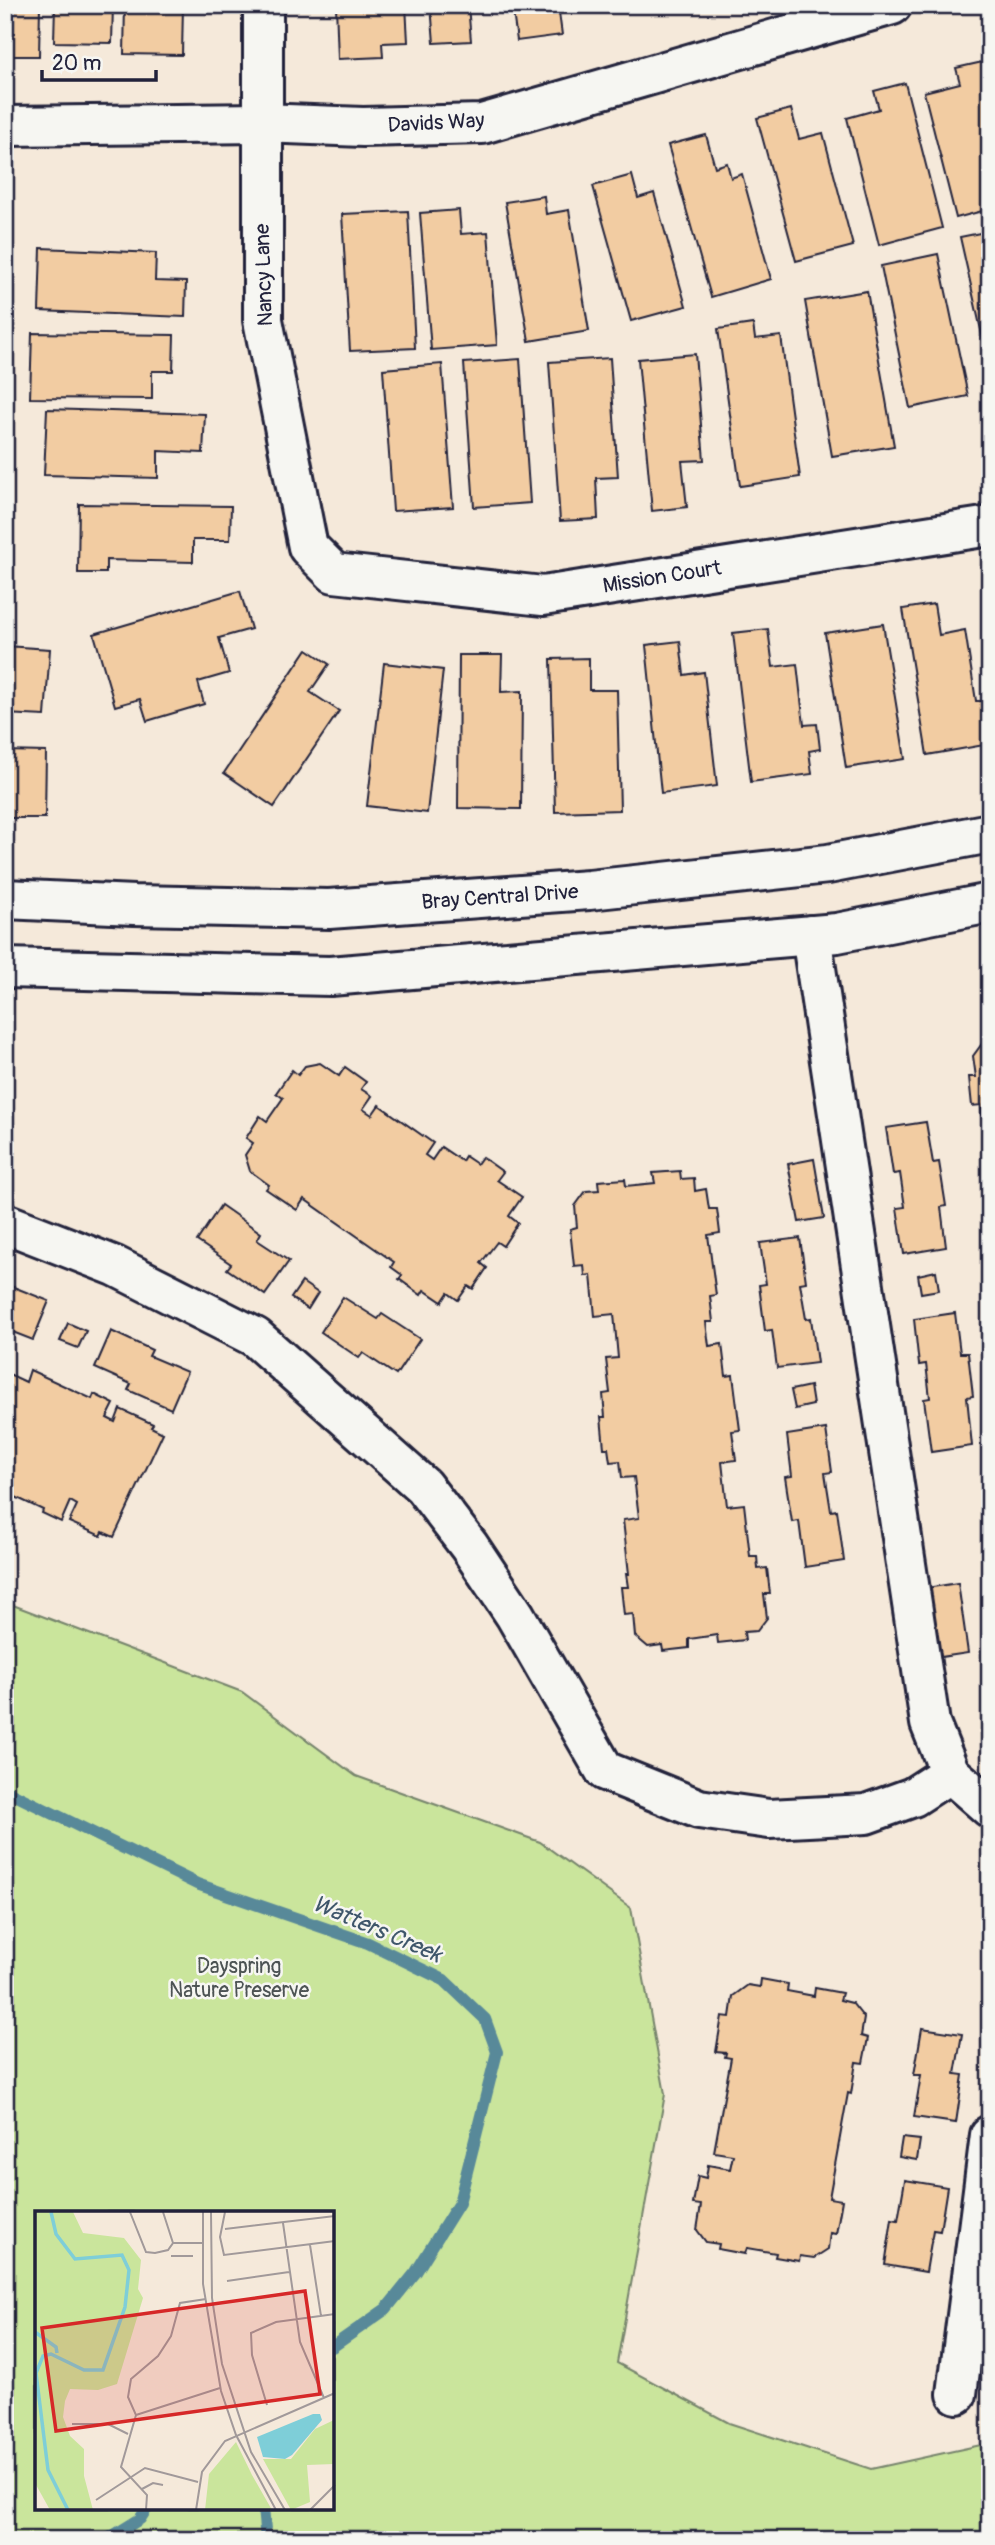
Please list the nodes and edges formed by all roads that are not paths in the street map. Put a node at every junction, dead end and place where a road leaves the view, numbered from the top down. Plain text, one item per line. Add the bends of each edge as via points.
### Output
1 (263, 5) edge
2 (892, 5) edge
3 (262, 123) junction
4 (5, 126) edge
5 (990, 526) edge
6 (334, 573) joint
7 (990, 833) edge
8 (5, 899) edge
9 (990, 903) edge
10 (811, 935) junction
11 (5, 968) edge
12 (5, 1223) edge
13 (950, 1773) junction
14 (990, 1808) edge
15 (990, 2135) edge
16 (957, 2394) dead end

1 - 3 street, Nancy Lane
2 - 3 street, Davids Way via 482,124 363,127
3 - 4 street, Davids Way
3 - 6 street, Nancy Lane via 262,320 308,547
5 - 6 street, Mission Court via 543,596
7 - 8 street, Bray Central Drive via 828,864 589,890 329,909
9 - 10 street
10 - 11 street via 330,976
10 - 13 street via 930,1723
12 - 13 street via 115,1266 255,1337 423,1486 515,1615 605,1771 699,1810 769,1819 866,1814 914,1797
13 - 14 street
15 - 16 street

